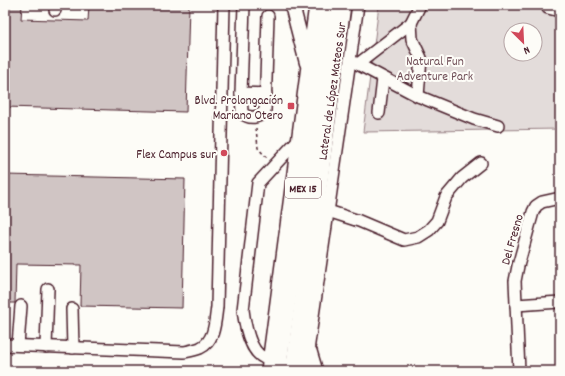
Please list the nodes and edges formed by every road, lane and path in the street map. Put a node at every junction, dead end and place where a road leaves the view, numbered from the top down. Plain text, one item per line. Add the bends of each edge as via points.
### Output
1 (224, 5) edge
2 (244, 5) edge
3 (292, 5) edge
4 (315, 5) edge
5 (328, 5) edge
6 (342, 5) edge
7 (358, 5) edge
8 (420, 5) edge
9 (547, 5) edge
10 (560, 11) edge
11 (268, 16) dead end
12 (411, 23) junction
13 (354, 62) junction
14 (307, 63) junction
15 (383, 79) junction
16 (241, 93) junction
17 (266, 94) junction
18 (418, 96) junction
19 (379, 113) dead end
20 (255, 118) junction
21 (498, 126) dead end
22 (297, 141) junction
23 (481, 162) dead end
24 (274, 166) junction
25 (560, 198) edge
26 (328, 211) junction
27 (48, 289) dead end
28 (560, 302) edge
29 (516, 305) junction
30 (21, 306) dead end
31 (72, 309) dead end
32 (309, 344) junction
33 (5, 345) edge
34 (18, 345) junction
35 (46, 347) junction
36 (74, 348) junction
37 (273, 365) edge
38 (267, 371) edge
39 (294, 371) edge
40 (305, 371) edge
41 (317, 371) edge
42 (519, 371) edge

1 - 36 street via 217,307 214,330 208,342 184,352
2 - 16 street
3 - 14 main road
4 - 14 street, Lateral de López Mateos Sur
5 - 37 highway, MEX 15
6 - 39 highway, MEX 15
7 - 13 street, Lateral de López Mateos Sur
8 - 12 street
9 - 10 street via 548,8
11 - 17 street
12 - 13 street
12 - 18 street via 412,39 421,58
13 - 15 street
13 - 26 street, Lateral de López Mateos Sur
14 - 22 street, Lateral de López Mateos Sur
15 - 18 street
15 - 19 street
16 - 17 street
16 - 20 street via 242,114
17 - 20 street via 265,111
18 - 21 street
20 - 24 path via 258,148
22 - 24 street
22 - 37 street, Lateral de López Mateos Sur
23 - 26 street via 462,178 446,197 437,221 430,230 418,237 404,240
24 - 37 street via 258,183 243,310 252,345 260,356
25 - 29 street, Del Fresno via 542,202 533,212 515,281
26 - 32 street, Lateral de López Mateos Sur
27 - 35 street
28 - 29 street
29 - 42 street, Del Fresno
30 - 34 street
31 - 36 street
32 - 40 street, Lateral de López Mateos Sur
32 - 41 street
33 - 34 street
34 - 35 street
35 - 36 street
37 - 38 street, Lateral de López Mateos Sur

